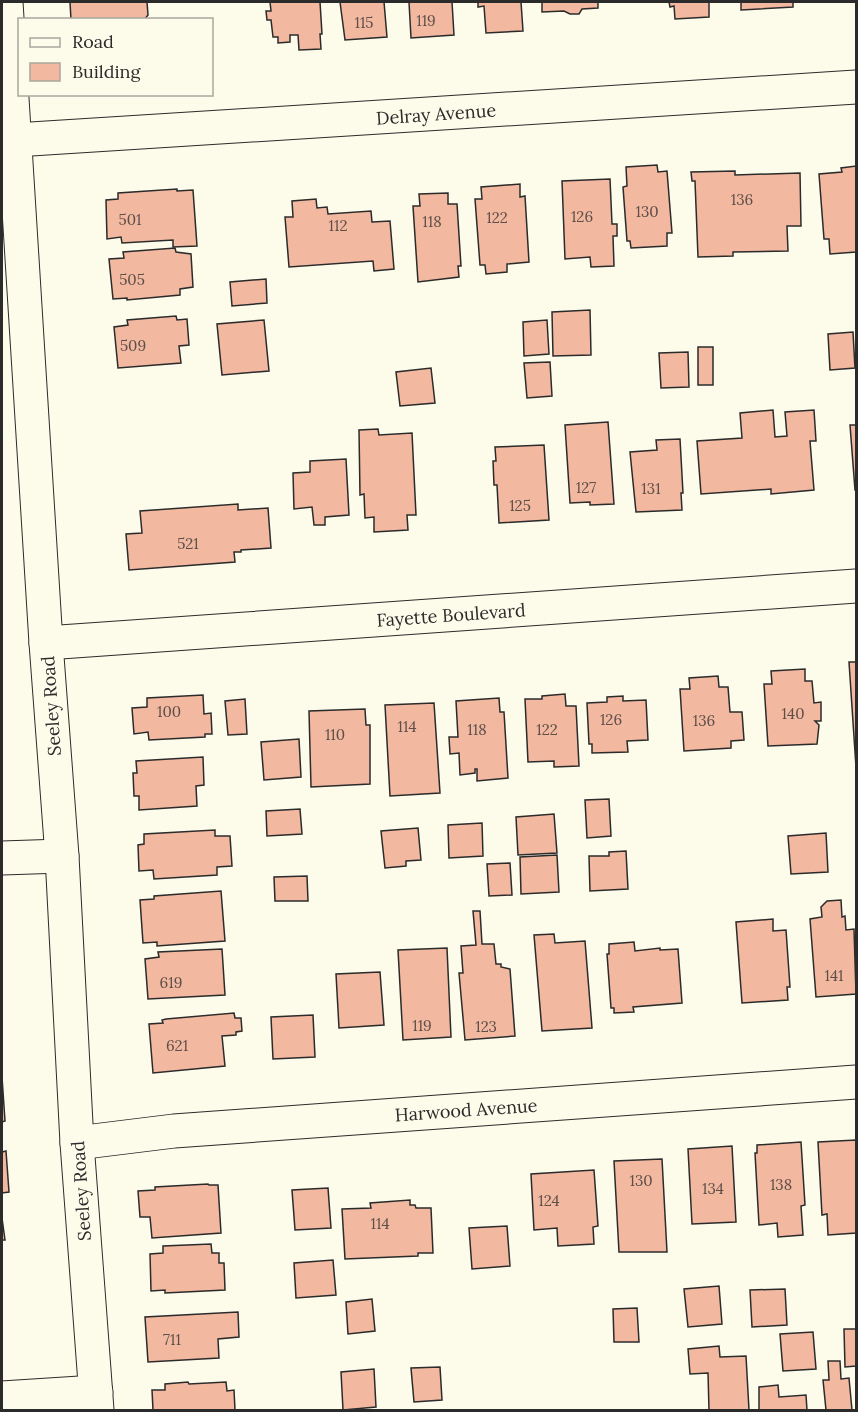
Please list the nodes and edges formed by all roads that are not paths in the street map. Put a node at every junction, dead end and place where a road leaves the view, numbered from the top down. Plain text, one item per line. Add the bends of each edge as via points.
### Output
1 (6, 2) edge
2 (856, 87) edge
3 (15, 140) junction
4 (14, 322) edge
5 (856, 586) edge
6 (46, 643) junction
7 (62, 856) junction
8 (2, 858) edge
9 (856, 1082) edge
10 (77, 1143) junction
11 (2, 1398) edge
12 (97, 1401) edge

1 - 3 street, Seeley Road
2 - 3 street, Delray Avenue
3 - 4 street, Seeley Road
4 - 6 street, Seeley Road
5 - 6 street, Fayette Boulevard
6 - 7 street, Seeley Road
7 - 8 street
7 - 10 street, Seeley Road
9 - 10 street, Harwood Avenue via 174,1131
10 - 12 street, Seeley Road
11 - 12 street

